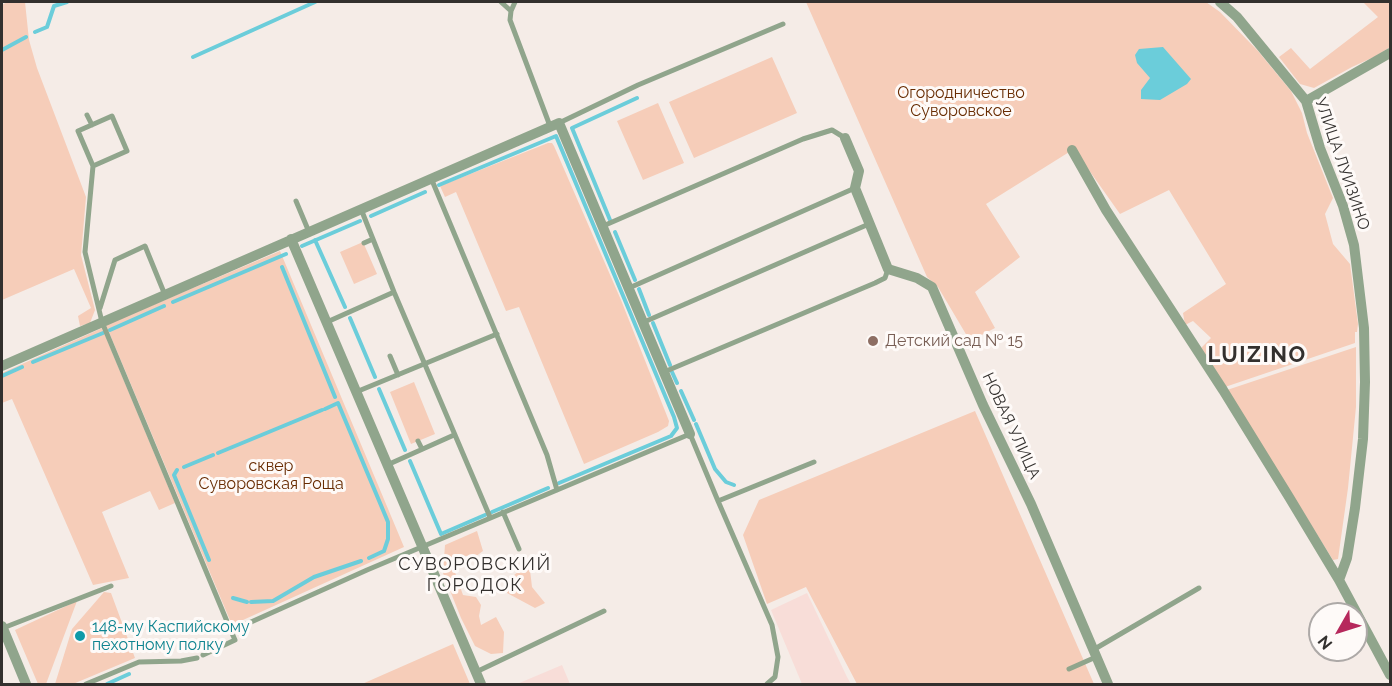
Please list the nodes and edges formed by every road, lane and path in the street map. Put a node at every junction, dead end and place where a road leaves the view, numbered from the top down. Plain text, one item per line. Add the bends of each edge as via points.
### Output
1 (501, 2) edge
2 (515, 2) edge
3 (1220, 2) edge
4 (511, 11) junction
5 (783, 24) dead end
6 (1390, 53) edge
7 (1306, 101) junction
8 (87, 115) dead end
9 (554, 124) junction
10 (92, 125) junction
11 (845, 138) joint
12 (1072, 150) dead end
13 (93, 166) junction
14 (431, 178) junction
15 (855, 188) junction
16 (296, 201) dead end
17 (361, 209) junction
18 (869, 224) junction
19 (603, 226) junction
20 (309, 232) junction
21 (291, 239) junction
22 (373, 239) junction
23 (364, 243) dead end
24 (888, 268) junction
25 (385, 270) junction
26 (377, 273) dead end
27 (629, 288) junction
28 (394, 292) junction
29 (165, 295) junction
30 (99, 310) junction
31 (102, 322) junction
32 (327, 322) junction
33 (644, 322) junction
34 (497, 334) junction
35 (390, 356) dead end
36 (424, 364) junction
37 (2, 366) edge
38 (664, 372) junction
39 (398, 375) junction
40 (356, 392) junction
41 (690, 434) junction
42 (454, 435) junction
43 (418, 441) dead end
44 (422, 449) junction
45 (814, 462) dead end
46 (387, 465) junction
47 (557, 490) junction
48 (718, 501) junction
49 (503, 512) junction
50 (490, 518) junction
51 (422, 546) junction
52 (519, 549) dead end
53 (1339, 580) junction
54 (111, 586) dead end
55 (1199, 588) dead end
56 (604, 611) dead end
57 (2, 627) edge
58 (231, 631) junction
59 (1095, 653) junction
60 (1069, 669) dead end
61 (476, 672) junction
62 (1390, 675) edge
63 (26, 684) edge
64 (86, 684) edge
65 (481, 684) edge
66 (766, 684) edge
67 (1108, 684) edge

1 - 4 lane
2 - 4 lane
3 - 7 street, УЛИЦА ЛУИЗИНО
4 - 9 lane via 510,20
5 - 9 lane
6 - 7 street
7 - 53 street, УЛИЦА ЛУИЗИНО via 1354,245 1364,328 1363,439 1347,558
8 - 10 lane
9 - 14 street
9 - 19 street
10 - 13 lane via 78,131
10 - 13 lane via 112,116 127,151
11 - 15 street via 859,171
11 - 19 lane via 832,130 803,139
12 - 53 street
13 - 30 lane via 85,252
14 - 17 street
14 - 34 lane
15 - 18 street
15 - 27 lane
16 - 20 lane
17 - 20 street
17 - 22 lane
18 - 24 street
18 - 33 lane
19 - 27 street
20 - 21 street
21 - 29 street
21 - 32 street
22 - 23 lane
22 - 25 lane
24 - 38 lane via 885,278 875,284
24 - 59 street, НОВАЯ УЛИЦА via 932,286
25 - 26 lane
25 - 28 lane
27 - 33 street
28 - 32 lane
28 - 36 lane
29 - 30 lane via 145,246 115,260
29 - 31 street
30 - 31 lane
31 - 37 street
31 - 58 lane
32 - 40 street
33 - 38 street
34 - 36 lane
34 - 47 lane via 547,454
35 - 39 lane
36 - 39 lane
36 - 42 lane
38 - 41 street
39 - 40 lane
40 - 46 street
41 - 47 lane
41 - 48 lane
42 - 44 lane
42 - 50 lane
43 - 44 lane
44 - 46 lane
45 - 48 lane
46 - 51 street
47 - 49 lane
48 - 66 lane via 772,626 778,657 775,677
49 - 50 lane
49 - 52 lane
50 - 51 lane
51 - 58 lane
51 - 61 street
53 - 62 street
54 - 57 lane
55 - 59 lane
56 - 61 lane
57 - 63 street
58 - 64 lane via 235,640 200,656 182,661 140,662
59 - 60 lane
59 - 67 street, НОВАЯ УЛИЦА
61 - 65 street

